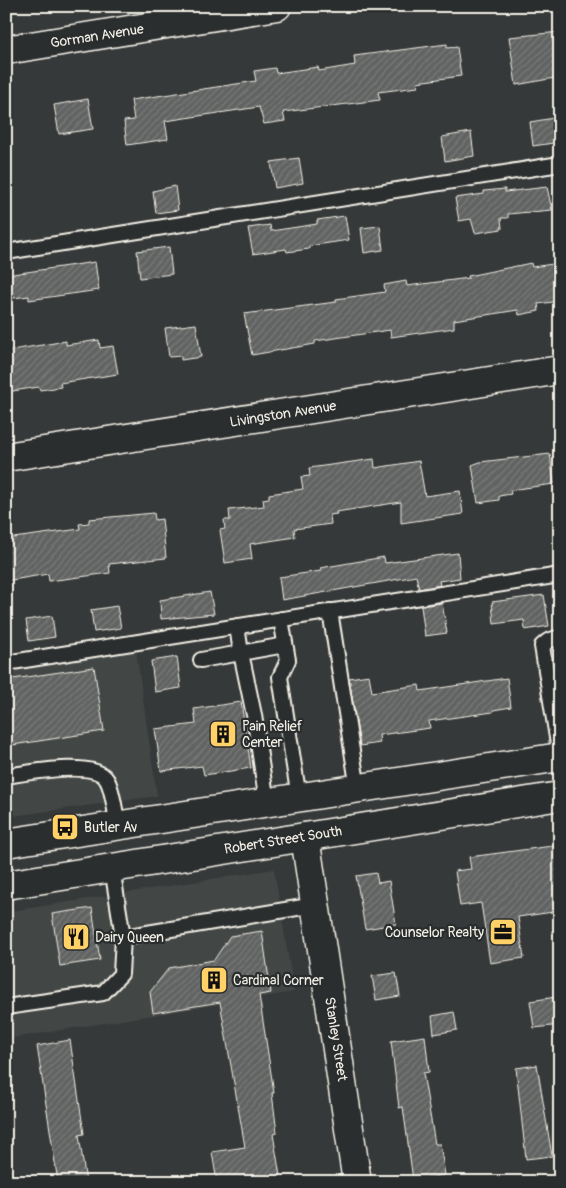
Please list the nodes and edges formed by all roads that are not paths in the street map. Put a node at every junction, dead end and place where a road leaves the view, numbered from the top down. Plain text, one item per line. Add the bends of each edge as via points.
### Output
1 (277, 6) edge
2 (6, 50) edge
3 (560, 164) edge
4 (6, 252) edge
5 (560, 370) edge
6 (6, 458) edge
7 (559, 579) edge
8 (330, 611) junction
9 (281, 619) junction
10 (237, 626) junction
11 (560, 637) edge
12 (285, 645) junction
13 (241, 653) junction
14 (201, 660) dead end
15 (6, 663) edge
16 (560, 756) edge
17 (6, 776) edge
18 (358, 789) junction
19 (560, 796) edge
20 (298, 798) junction
21 (267, 803) junction
22 (118, 825) junction
23 (305, 837) junction
24 (6, 843) edge
25 (112, 868) junction
26 (6, 885) edge
27 (315, 905) junction
28 (123, 937) junction
29 (6, 1007) edge
30 (357, 1182) edge

1 - 2 street, Gorman Avenue
3 - 4 lane
5 - 6 street, Livingston Avenue
7 - 8 lane
8 - 9 lane
8 - 18 lane
9 - 10 lane
9 - 12 lane
10 - 13 lane
10 - 15 lane
11 - 16 lane via 542,646
12 - 13 lane
12 - 20 lane via 288,660 280,677
13 - 14 lane
13 - 21 lane
16 - 18 street
17 - 22 lane via 61,769 96,770 107,779
18 - 20 street
19 - 23 street, Robert Street South
20 - 21 street
21 - 22 street
22 - 24 street
23 - 25 street, Robert Street South
23 - 27 street, Stanley Street
25 - 26 street, Robert Street South
25 - 28 lane
27 - 28 lane
27 - 30 street, Stanley Street
28 - 29 lane via 121,974 103,993

